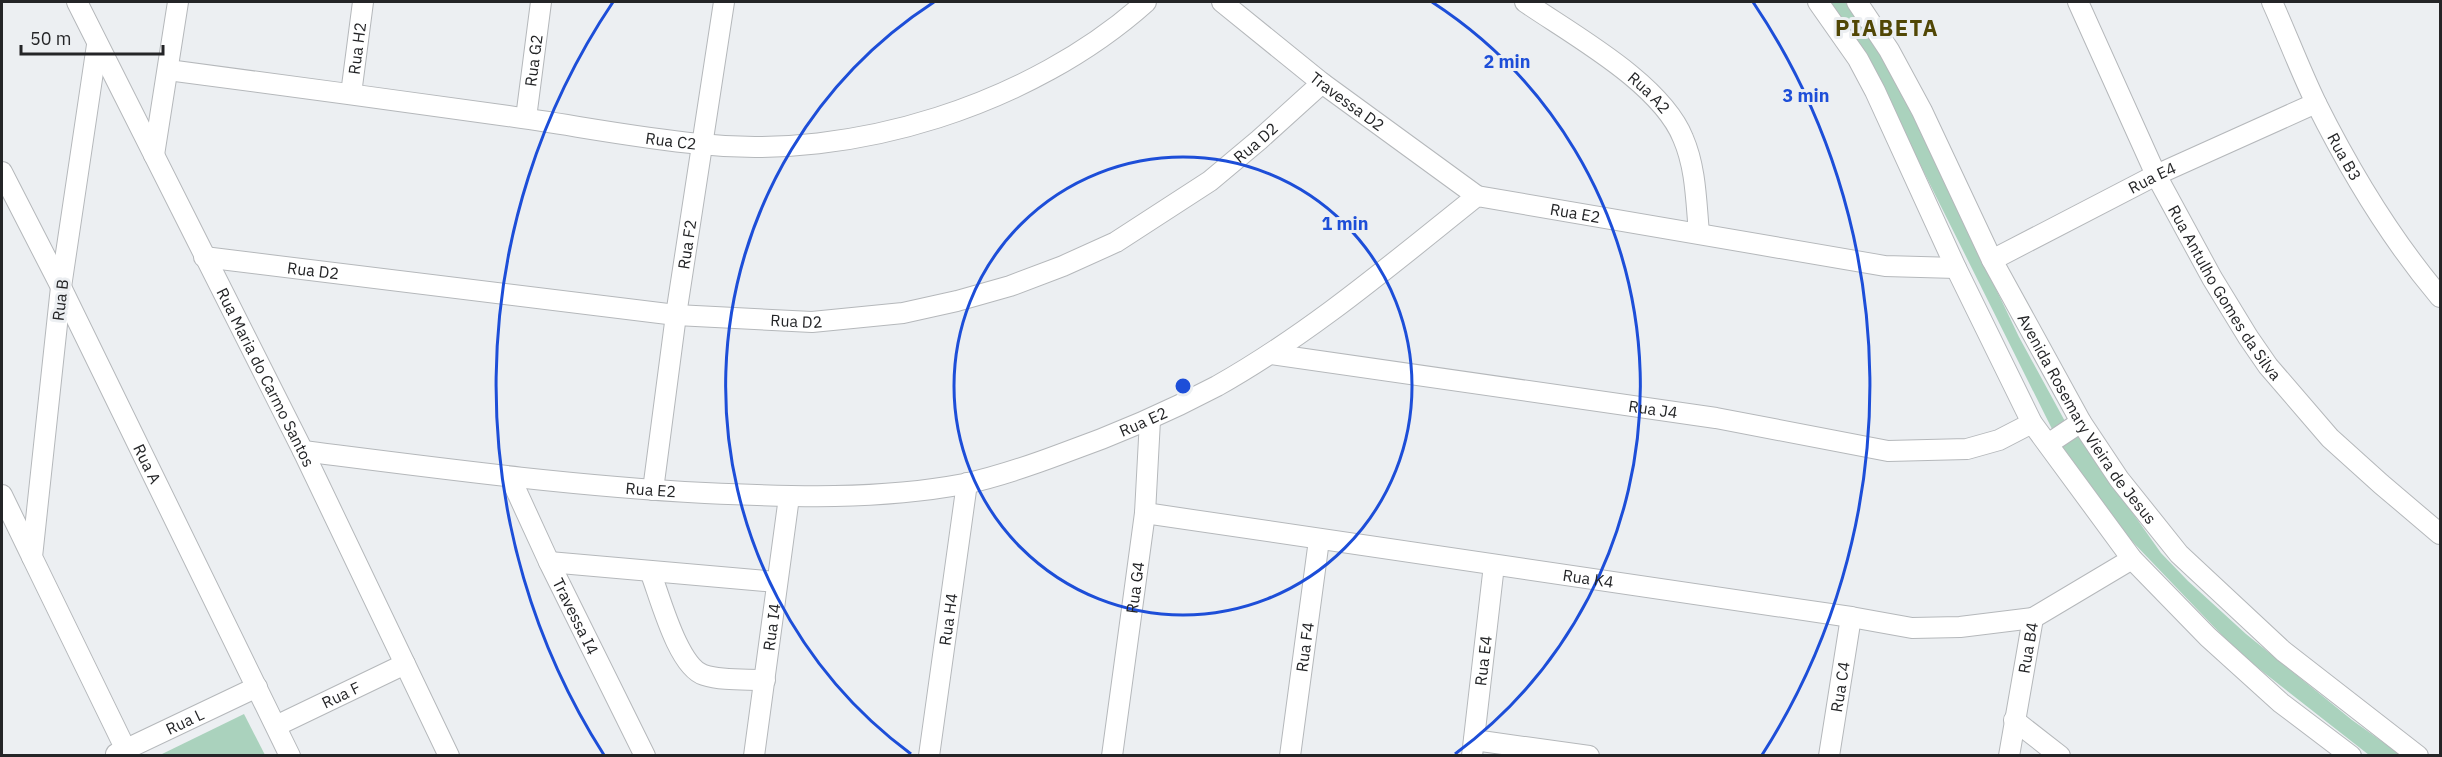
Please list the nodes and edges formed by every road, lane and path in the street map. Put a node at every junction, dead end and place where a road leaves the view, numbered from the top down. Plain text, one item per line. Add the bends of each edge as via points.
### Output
1 (77, 2) edge
2 (178, 2) edge
3 (363, 2) edge
4 (541, 2) edge
5 (724, 2) edge
6 (1146, 2) edge
7 (1222, 2) edge
8 (1525, 2) edge
9 (1818, 2) edge
10 (1857, 2) edge
11 (2078, 2) edge
12 (2272, 2) edge
13 (97, 45) junction
14 (168, 70) junction
15 (1322, 83) junction
16 (351, 94) junction
17 (2316, 103) junction
18 (526, 118) junction
19 (702, 145) junction
20 (154, 155) junction
21 (2, 172) edge
22 (2156, 175) junction
23 (1477, 196) junction
24 (1699, 233) junction
25 (204, 257) junction
26 (1992, 260) junction
27 (1956, 268) junction
28 (61, 287) junction
29 (2440, 297) edge
30 (675, 315) junction
31 (1270, 354) junction
32 (1150, 420) junction
33 (2081, 422) junction
34 (2032, 423) junction
35 (2048, 444) junction
36 (303, 451) junction
37 (510, 477) junction
38 (967, 483) junction
39 (653, 490) junction
40 (2, 495) edge
41 (789, 497) junction
42 (1145, 513) junction
43 (2440, 534) edge
44 (1319, 540) junction
45 (32, 557) junction
46 (2132, 559) junction
47 (549, 562) junction
48 (1494, 565) junction
49 (650, 571) junction
50 (777, 582) junction
51 (1851, 617) junction
52 (2032, 618) junction
53 (405, 664) junction
54 (765, 680) junction
55 (257, 687) junction
56 (2014, 720) junction
57 (276, 726) junction
58 (1473, 748) edge
59 (120, 753) edge
60 (290, 756) edge
61 (449, 756) edge
62 (645, 756) edge
63 (754, 756) edge
64 (929, 756) edge
65 (1112, 756) edge
66 (1290, 756) edge
67 (1589, 756) edge
68 (1829, 756) edge
69 (2009, 756) edge
70 (2060, 756) edge
71 (2351, 756) edge
72 (2418, 756) edge

1 - 13 street, Rua Maria do Carmo Santos
2 - 14 street
3 - 16 street, Rua H2
4 - 18 street, Rua G2
5 - 19 street, Rua F2
6 - 19 street, Rua C2 via 1098,39 1035,78 926,122 801,145
7 - 15 street, Travessa D2
8 - 24 street, Rua A2 via 1621,68 1675,122 1691,163
9 - 27 street via 1863,67
10 - 26 street, Avenida Rosemary Vieira de Jesus via 1922,111
11 - 22 street, Rua Antulho Gomes da Silva
12 - 17 street, Rua B3
13 - 20 street, Rua Maria do Carmo Santos
13 - 28 street, Rua B
14 - 16 street, Rua C2
14 - 20 street
15 - 23 street, Travessa D2
15 - 30 street, Rua D2 via 1210,180 1154,218 1116,242 1010,286 957,301 866,318 812,322
16 - 18 street, Rua C2
17 - 22 street, Rua E4
17 - 29 street, Rua B3 via 2367,194
18 - 19 street, Rua C2
19 - 30 street, Rua F2
20 - 25 street, Rua Maria do Carmo Santos
21 - 28 street, Rua A
22 - 26 street, Rua E4
22 - 43 street, Rua Antulho Gomes da Silva via 2212,278 2268,366 2330,438
23 - 24 street, Rua E2
23 - 31 street, Rua E2 via 1361,291
24 - 27 street, Rua E2 via 1885,266
25 - 30 street, Rua D2
25 - 36 street, Rua Maria do Carmo Santos
26 - 33 street, Avenida Rosemary Vieira de Jesus
27 - 34 street
28 - 45 street, Rua B
28 - 55 street, Rua A
30 - 39 street, Rua F2
31 - 32 street, Rua E2
31 - 34 street, Rua J4 via 1716,418 1888,451 1968,449 1999,440
32 - 38 street, Rua E2 via 1029,466
32 - 42 street, Rua G4
33 - 35 street
33 - 72 street, Avenida Rosemary Vieira de Jesus via 2119,479 2179,554 2283,651
34 - 35 street
35 - 46 street
36 - 37 street, Rua E2
36 - 53 street, Rua Maria do Carmo Santos
37 - 39 street, Rua E2
37 - 47 street, Travessa I4
38 - 41 street, Rua E2 via 878,495
38 - 64 street, Rua H4
39 - 41 street, Rua E2
40 - 45 street
41 - 50 street, Rua I4
42 - 44 street, Rua K4
42 - 65 street, Rua G4
44 - 48 street, Rua K4
44 - 66 street, Rua F4
45 - 59 street
46 - 52 street, Rua B4
46 - 71 street via 2208,637 2281,703
47 - 49 street
47 - 62 street, Travessa I4
48 - 51 street, Rua K4
48 - 58 street, Rua E4
49 - 50 street
49 - 54 street via 690,667 709,676
50 - 54 street, Rua I4
51 - 52 street, Rua K4 via 1912,628
51 - 68 street, Rua C4
52 - 56 street, Rua B4
53 - 57 street, Rua F
53 - 61 street, Rua Maria do Carmo Santos
54 - 63 street, Rua I4
55 - 57 street, Rua A
55 - 59 street, Rua L
56 - 69 street, Rua B4
56 - 70 street
57 - 60 street, Rua A
58 - 67 street

